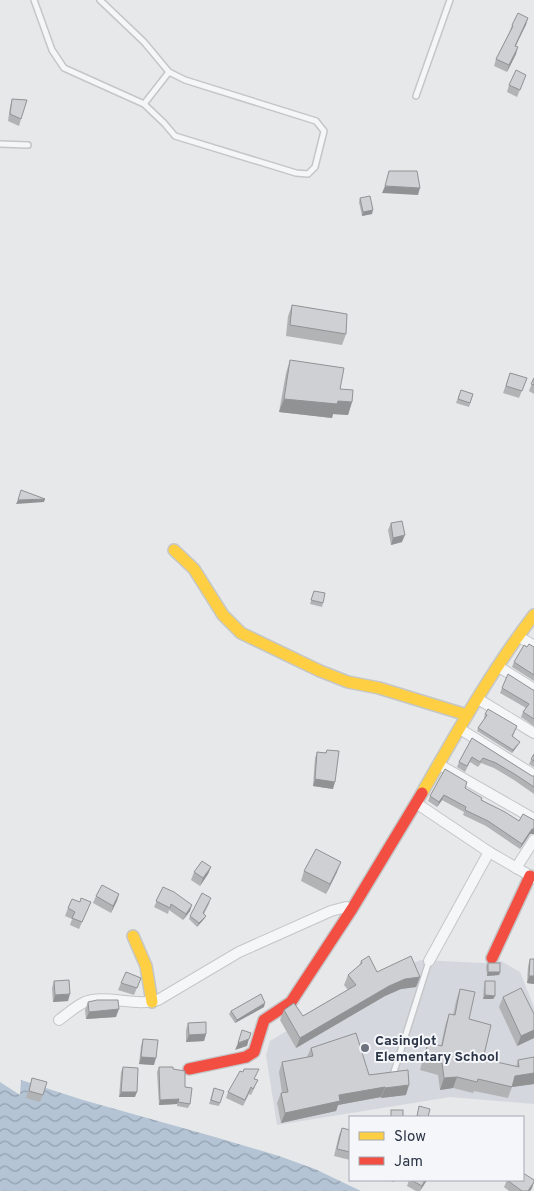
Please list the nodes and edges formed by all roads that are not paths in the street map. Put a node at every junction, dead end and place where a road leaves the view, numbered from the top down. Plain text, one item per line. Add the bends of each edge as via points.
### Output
1 (34, 0) edge
2 (100, 0) edge
3 (450, 0) edge
4 (170, 72) junction
5 (416, 96) dead end
6 (144, 104) junction
7 (0, 144) edge
8 (28, 145) dead end
9 (174, 550) dead end
10 (534, 615) edge
11 (518, 636) junction
12 (534, 646) edge
13 (499, 667) junction
14 (534, 689) edge
15 (478, 699) junction
16 (467, 715) junction
17 (460, 729) junction
18 (534, 733) edge
19 (438, 764) junction
20 (534, 775) edge
21 (416, 803) junction
22 (534, 819) edge
23 (534, 840) edge
24 (489, 852) junction
25 (516, 868) junction
26 (532, 877) edge
27 (352, 909) junction
28 (133, 936) dead end
29 (492, 958) dead end
30 (429, 960) joint
31 (152, 1002) junction
32 (59, 1020) dead end
33 (189, 1069) dead end
34 (393, 1075) edge

1 - 6 lane via 52,50 64,68
2 - 4 lane
3 - 5 lane
4 - 6 lane
4 - 6 lane via 185,80 316,121 324,132 314,167 308,174 296,173 175,136
7 - 8 lane
9 - 16 street via 194,569 223,616 241,633 348,682 379,688
10 - 11 street
11 - 12 street
11 - 13 street
13 - 14 street
13 - 15 street
15 - 16 street
15 - 18 street
16 - 17 street
17 - 19 street
17 - 20 street
19 - 21 street
19 - 22 street
21 - 24 street
21 - 27 street
23 - 25 street
24 - 25 street
24 - 30 street
25 - 26 street
26 - 29 street
27 - 31 street via 346,907 331,912 239,952
27 - 33 street via 291,1002 264,1020 254,1052 246,1057
28 - 31 street via 146,966
30 - 34 lane
31 - 32 street via 85,1002

